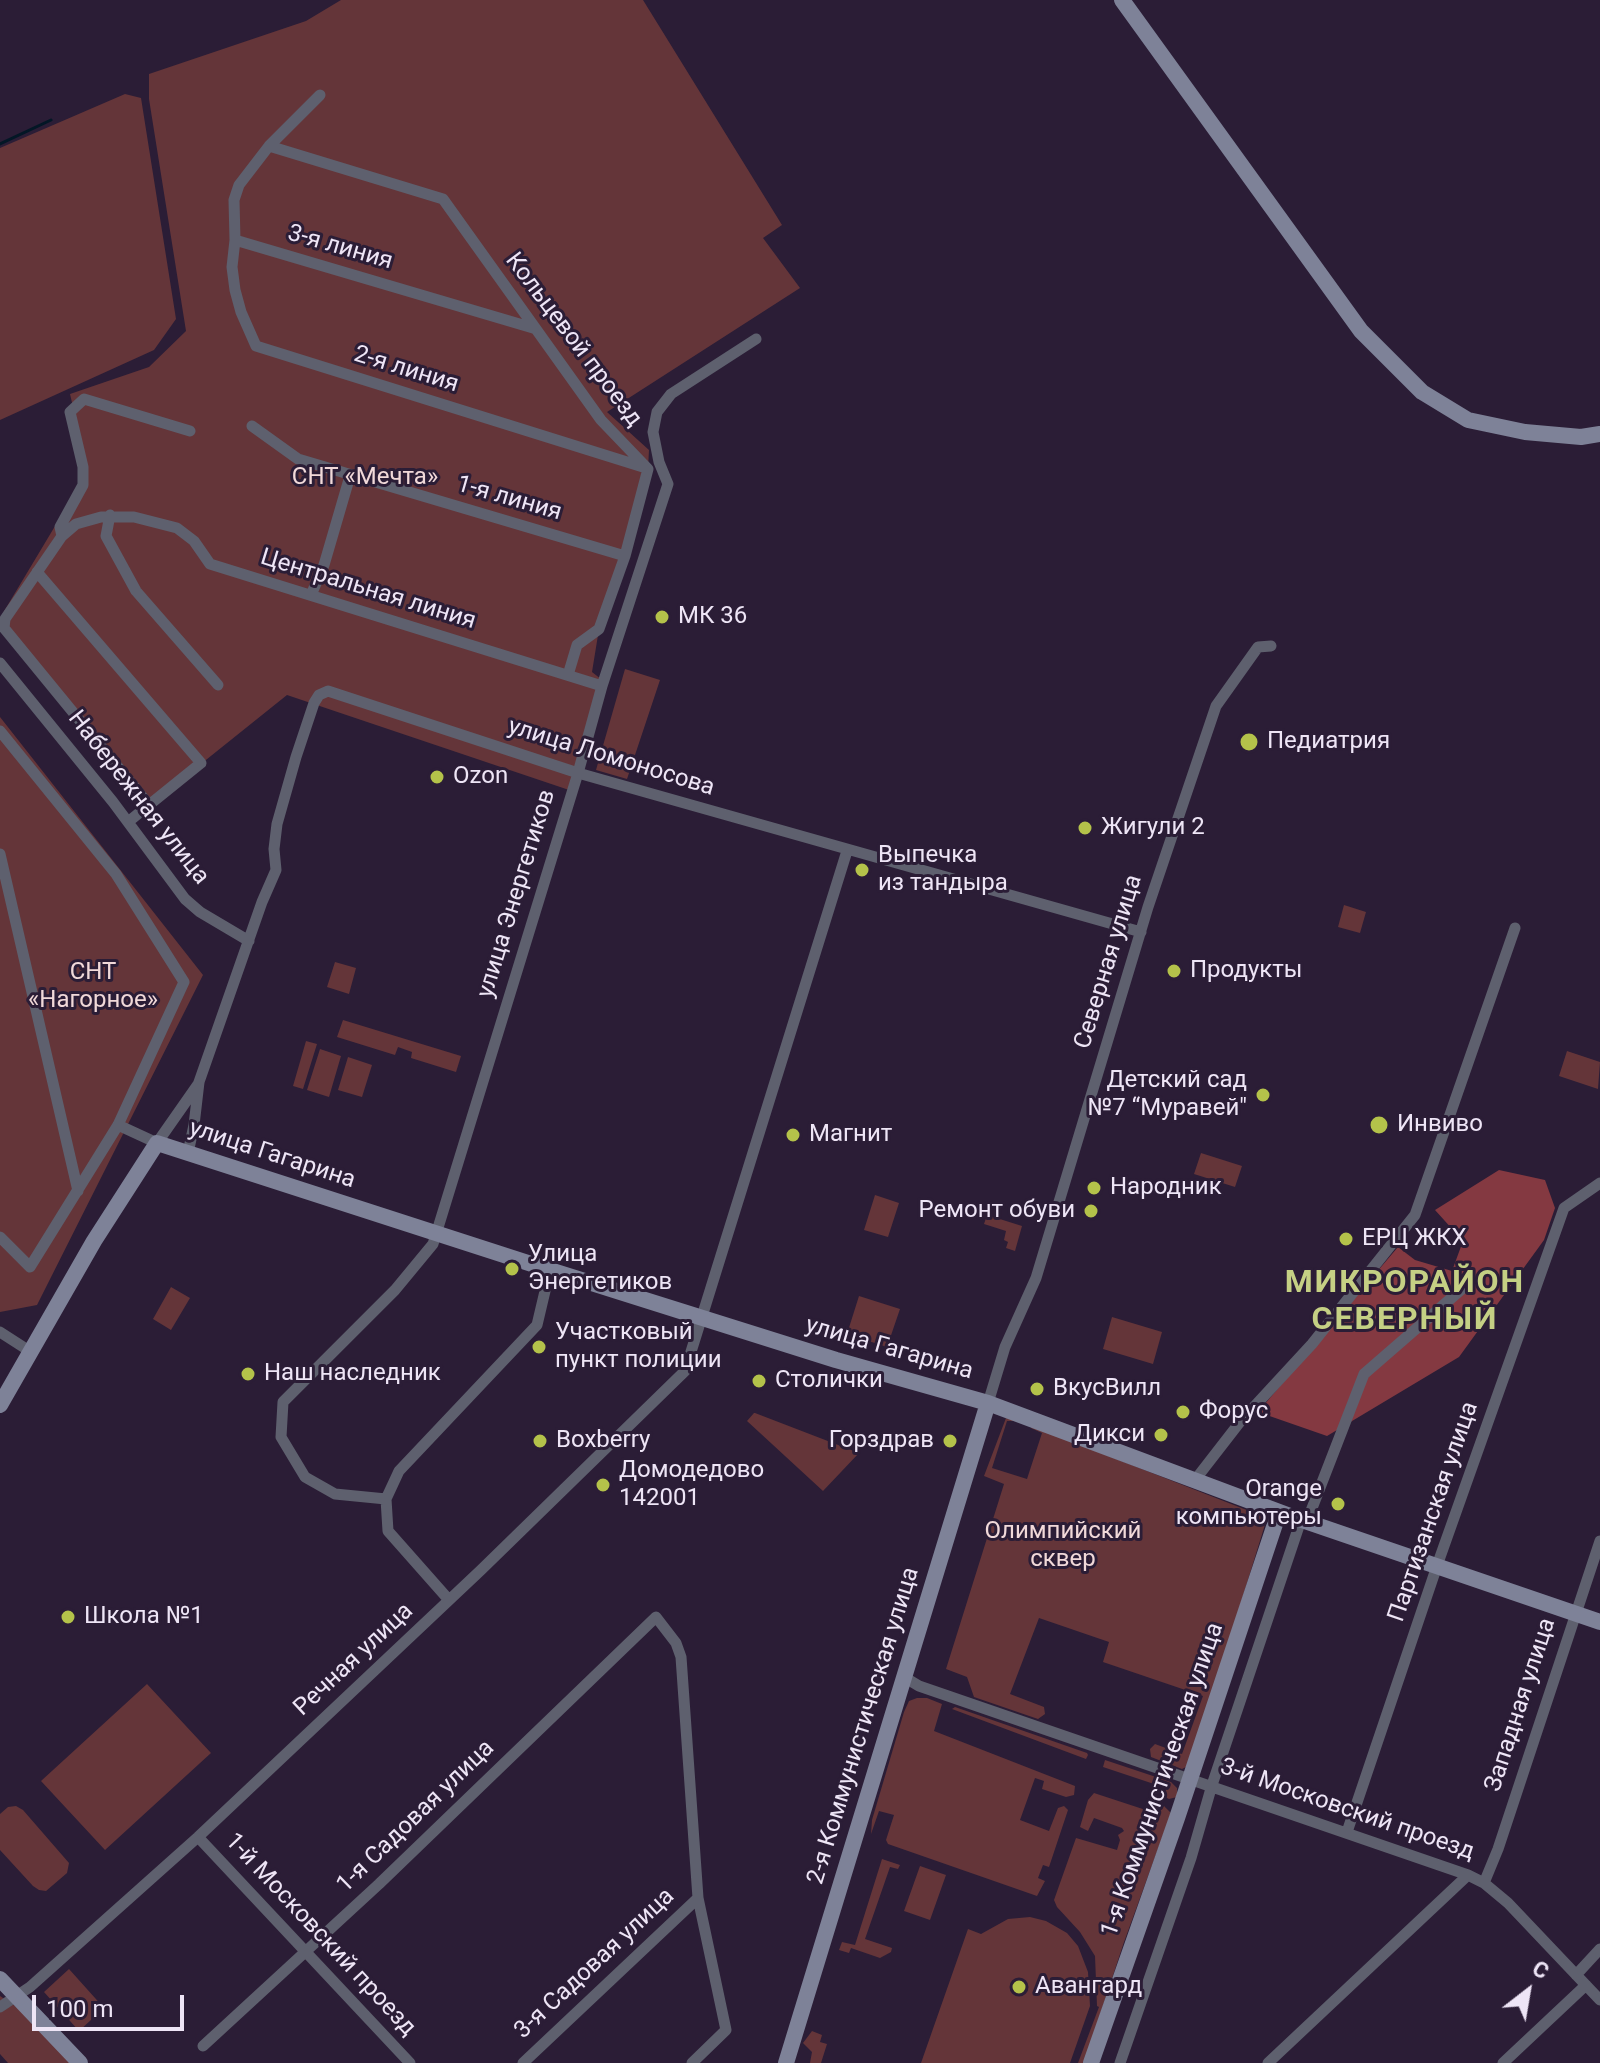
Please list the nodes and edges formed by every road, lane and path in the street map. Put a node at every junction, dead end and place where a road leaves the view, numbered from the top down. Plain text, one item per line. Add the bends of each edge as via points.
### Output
1 (1122, 0) edge
2 (320, 95) dead end
3 (269, 146) junction
4 (235, 240) junction
5 (533, 329) junction
6 (756, 339) dead end
7 (252, 426) dead end
8 (190, 431) dead end
9 (1600, 434) edge
10 (648, 469) junction
11 (350, 476) junction
12 (110, 515) junction
13 (62, 536) junction
14 (625, 556) junction
15 (37, 572) junction
16 (311, 595) junction
17 (1271, 646) dead end
18 (0, 663) edge
19 (568, 675) junction
20 (218, 685) dead end
21 (602, 686) junction
22 (0, 731) edge
23 (578, 773) junction
24 (149, 805) junction
25 (128, 822) junction
26 (847, 851) junction
27 (0, 854) edge
28 (1515, 928) dead end
29 (1141, 932) junction
30 (249, 941) junction
31 (199, 1082) junction
32 (174, 1117) junction
33 (118, 1125) junction
34 (194, 1125) junction
35 (157, 1143) junction
36 (188, 1153) junction
37 (1600, 1183) edge
38 (78, 1191) junction
39 (437, 1234) junction
40 (0, 1237) edge
41 (550, 1270) junction
42 (1471, 1281) dead end
43 (704, 1318) junction
44 (0, 1332) edge
45 (31, 1352) junction
46 (988, 1403) junction
47 (0, 1405) edge
48 (1195, 1480) junction
49 (386, 1499) junction
50 (1279, 1512) junction
51 (1301, 1520) junction
52 (1600, 1541) edge
53 (1437, 1567) junction
54 (449, 1600) junction
55 (1574, 1614) junction
56 (1600, 1622) edge
57 (904, 1677) junction
58 (1190, 1778) junction
59 (1212, 1785) junction
60 (1347, 1832) junction
61 (198, 1837) junction
62 (1468, 1875) junction
63 (1484, 1883) junction
64 (698, 1898) junction
65 (1600, 1949) edge
66 (306, 1952) junction
67 (1576, 1975) junction
68 (0, 1979) edge
69 (1592, 1986) edge
70 (16, 1996) junction
71 (1600, 2000) edge
72 (0, 2007) edge
73 (203, 2046) dead end
74 (80, 2063) edge
75 (410, 2063) edge
76 (523, 2063) edge
77 (692, 2063) edge
78 (786, 2063) edge
79 (1091, 2063) edge
80 (1120, 2063) edge
81 (1268, 2063) edge
82 (1503, 2063) edge

1 - 9 street via 1361,331 1422,392 1468,420 1525,432
2 - 3 street
3 - 4 street via 239,185
3 - 5 street, Кольцевой проезд via 443,199
4 - 5 street, 3-я линия
4 - 10 street, 2-я линия via 235,290 256,346
5 - 10 street, Кольцевой проезд via 601,420
6 - 21 street, улица Энергетиков via 671,394 657,412 653,432 668,484
7 - 11 street, 1-я линия via 298,459
8 - 13 street via 84,399 70,412 83,485 60,527
10 - 14 street
11 - 14 street, 1-я линия
11 - 16 street
12 - 13 street via 76,524
12 - 16 street, Центральная линия via 177,528 210,564
12 - 20 street via 106,536 136,591
13 - 15 street
14 - 19 street via 599,629 577,645
15 - 24 street via 4,628
15 - 24 street via 201,763
16 - 19 street, Центральная линия
17 - 29 street, Северная улица via 1258,647 1216,706
18 - 25 street, Набережная улица
19 - 21 street, Центральная линия
21 - 23 street, улица Энергетиков
22 - 33 street via 116,874 184,982
23 - 26 street, улица Ломоносова
23 - 30 street, улица Ломоносова via 338,694 319,695 277,824 276,870
23 - 39 street, улица Энергетиков
24 - 25 street
25 - 30 street, Набережная улица via 192,906
26 - 29 street, улица Ломоносова
26 - 43 street, Речная улица
27 - 38 street
28 - 48 street via 1415,1215
29 - 46 street, Северная улица via 1036,1278 1005,1347
30 - 31 street
31 - 32 street
31 - 34 street
32 - 34 street via 187,1116
32 - 35 street
33 - 35 street
33 - 38 street
34 - 36 street
35 - 36 street, улица Гагарина
35 - 45 street
36 - 39 street, улица Гагарина
37 - 53 street, Партизанская улица via 1564,1208
38 - 40 street via 30,1267
39 - 41 street, улица Гагарина
39 - 49 street, улица Энергетиков via 395,1290 283,1402 281,1437 305,1477 335,1494
41 - 43 street, улица Гагарина
41 - 49 street via 537,1325 399,1471
42 - 51 street via 1364,1374 1309,1516
43 - 46 street, улица Гагарина
43 - 54 street, Речная улица via 682,1375
44 - 45 street
45 - 47 street
46 - 48 street, улица Гагарина
46 - 57 street, 2-я Коммунистическая улица
48 - 50 street, улица Гагарина
49 - 54 street via 388,1531
50 - 51 street, улица Гагарина
50 - 58 street, 1-я Коммунистическая улица
51 - 53 street, улица Гагарина
51 - 59 street
52 - 55 street, Западная улица
53 - 55 street, улица Гагарина
53 - 60 street, Партизанская улица
54 - 61 street, Речная улица
55 - 56 street, улица Гагарина
55 - 63 street, Западная улица
57 - 58 street, 3-й Московский проезд
57 - 78 street, 2-я Коммунистическая улица
58 - 59 street, 3-й Московский проезд
58 - 79 street, 1-я Коммунистическая улица
59 - 60 street, 3-й Московский проезд
59 - 80 street
60 - 62 street, 3-й Московский проезд
61 - 66 street, 1-й Московский проезд
61 - 70 street, Речная улица
62 - 63 street, 3-й Московский проезд
62 - 81 street
63 - 67 street, 3-й Московский проезд
64 - 66 street, 1-я Садовая улица via 681,1657 656,1617
64 - 76 street, 3-я Садовая улица
64 - 77 street via 726,2030
65 - 67 street
66 - 73 street, 1-я Садовая улица
66 - 75 street, 1-й Московский проезд
67 - 69 street, 3-й Московский проезд
68 - 70 street
69 - 71 street, 3-й Московский проезд
69 - 82 street
70 - 72 street, Речная улица
70 - 74 street

